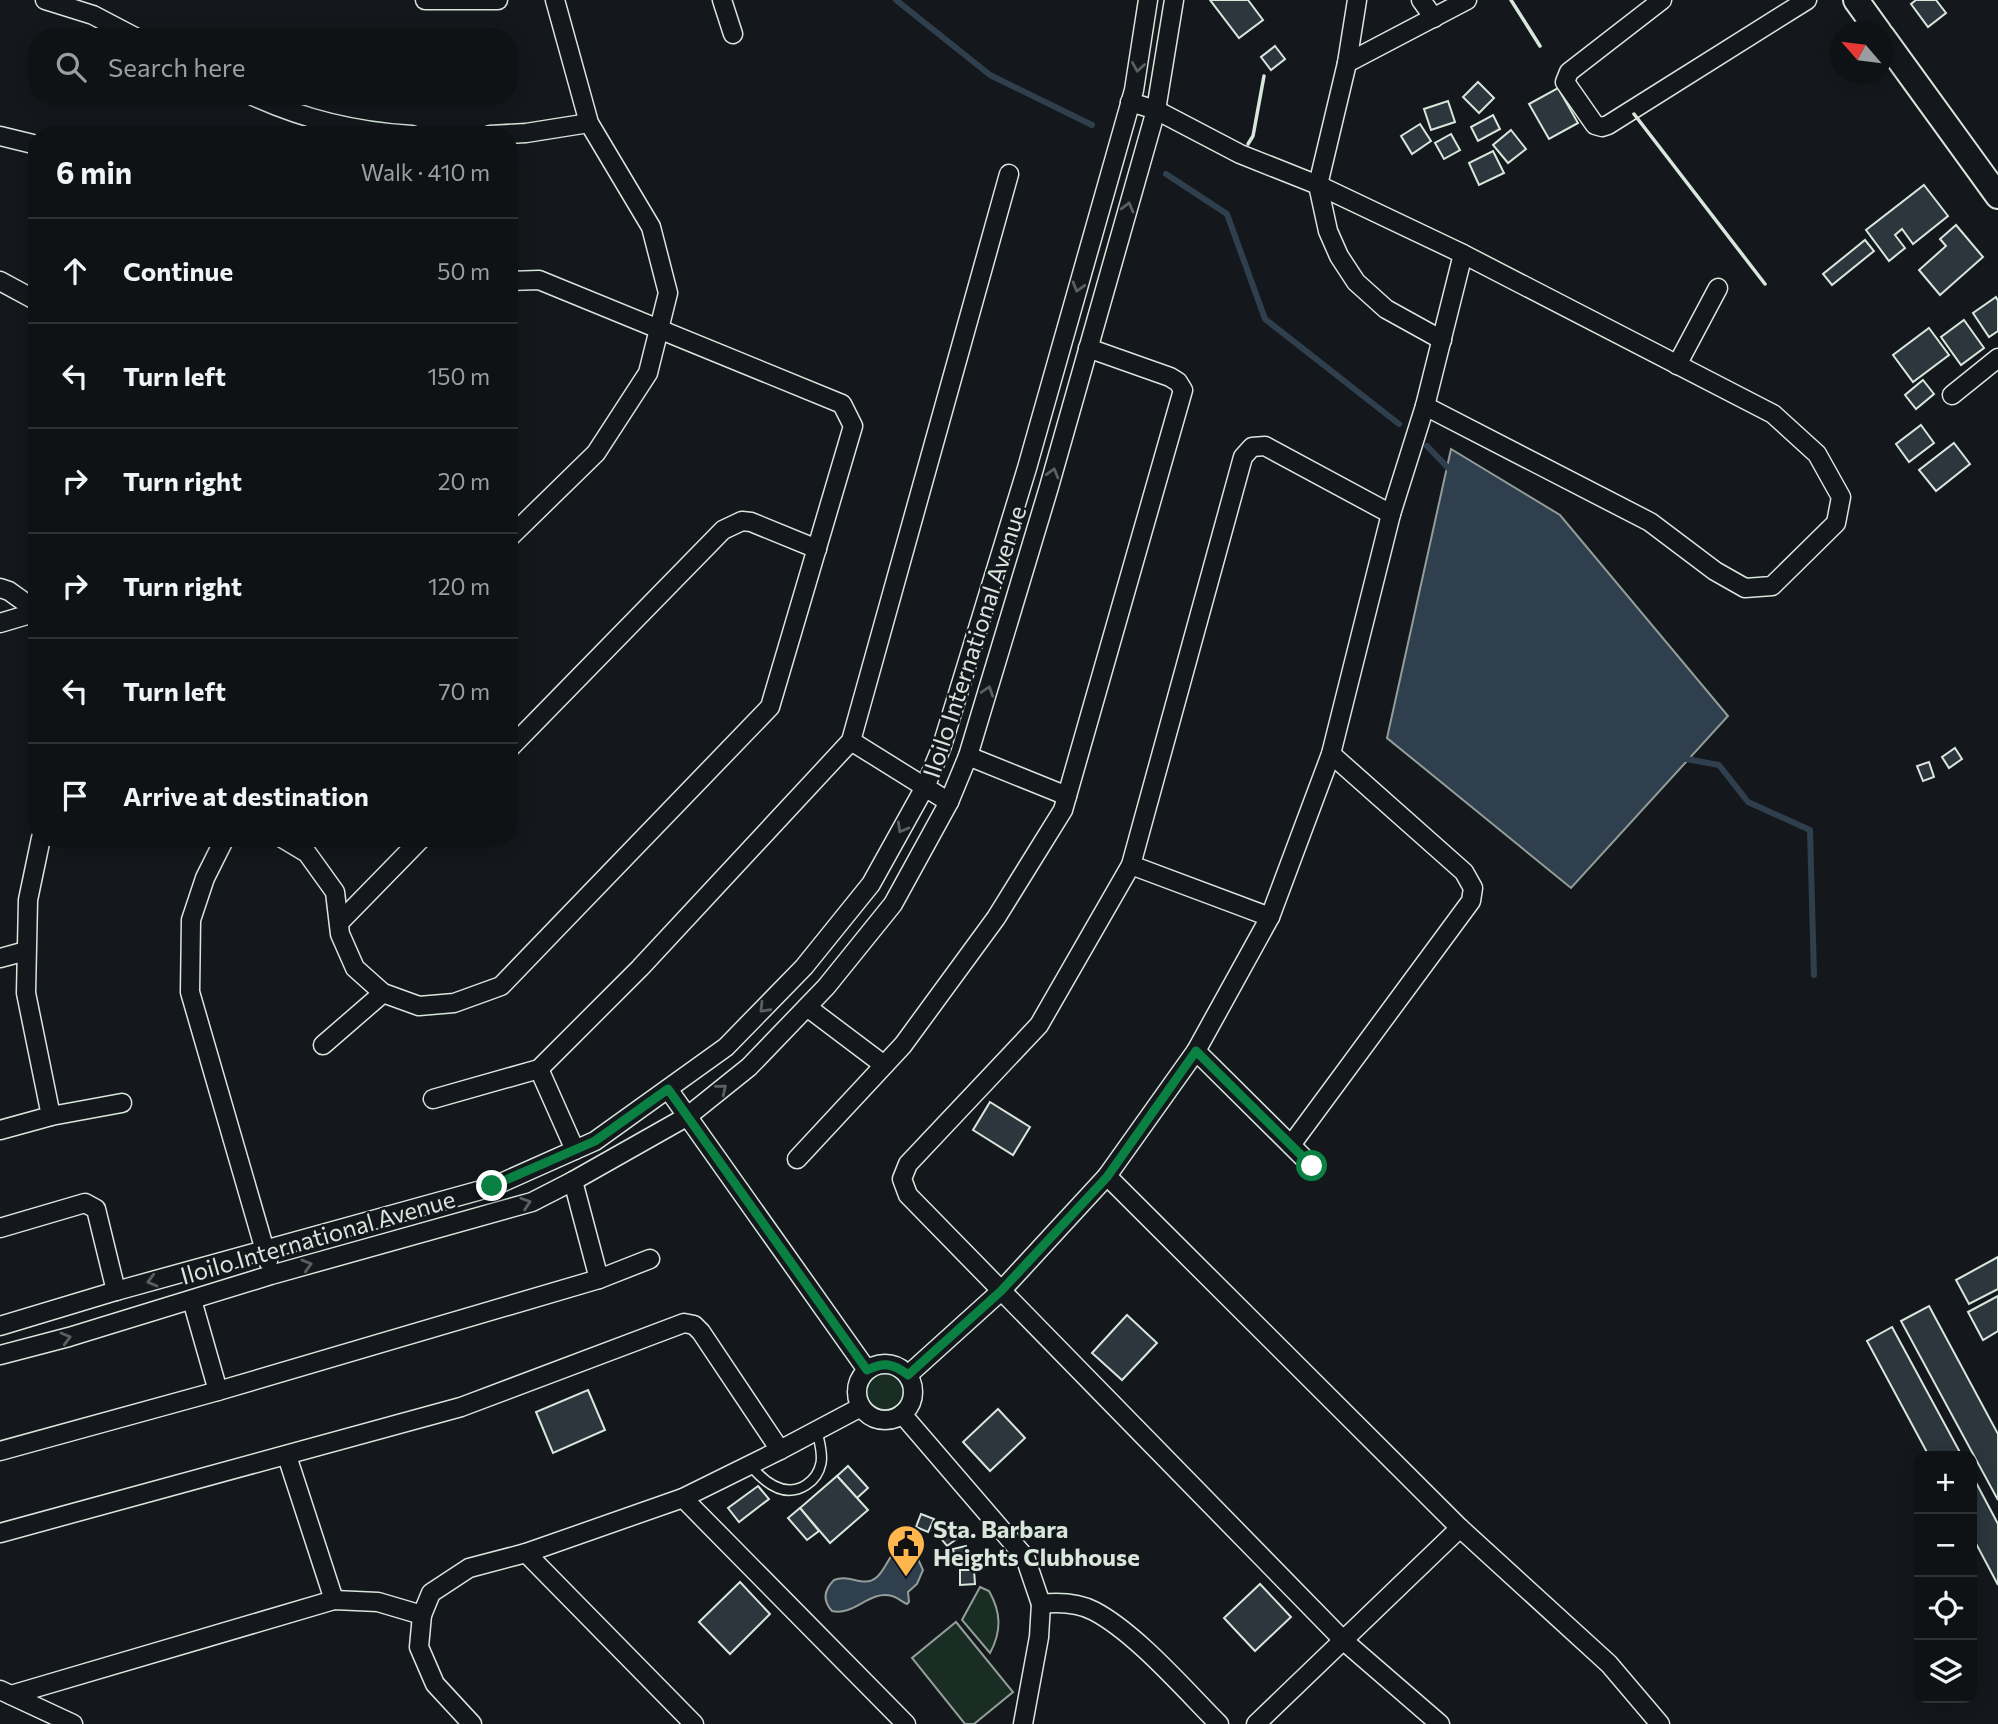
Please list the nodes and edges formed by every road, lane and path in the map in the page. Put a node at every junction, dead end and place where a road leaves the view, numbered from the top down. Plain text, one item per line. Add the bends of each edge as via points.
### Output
1 (45, 0) edge
2 (425, 0) edge
3 (498, 0) edge
4 (555, 0) edge
5 (722, 0) edge
6 (1148, 0) edge
7 (1174, 0) edge
8 (1357, 0) edge
9 (1421, 0) edge
10 (1467, 0) edge
11 (1662, 0) edge
12 (1807, 0) edge
13 (1856, 0) edge
14 (1434, 18) junction
15 (1871, 21) edge
16 (118, 28) edge
17 (733, 34) dead end
18 (1893, 51) edge
19 (1346, 63) junction
20 (1130, 102) junction
21 (273, 105) edge
22 (1156, 110) junction
23 (589, 123) junction
24 (350, 126) edge
25 (518, 133) edge
26 (0, 136) edge
27 (28, 143) edge
28 (1010, 174) dead end
29 (1318, 184) junction
30 (1998, 196) edge
31 (1463, 254) junction
32 (0, 281) edge
33 (518, 283) edge
34 (1718, 288) dead end
35 (28, 296) edge
36 (660, 329) junction
37 (1442, 340) junction
38 (1088, 348) junction
39 (1998, 358) edge
40 (1677, 365) junction
41 (1952, 395) dead end
42 (1425, 406) junction
43 (1391, 514) junction
44 (518, 529) edge
45 (817, 549) junction
46 (0, 588) edge
47 (28, 605) edge
48 (28, 615) edge
49 (0, 623) edge
50 (518, 740) edge
51 (851, 740) junction
52 (1331, 754) junction
53 (968, 756) junction
54 (926, 785) junction
55 (1067, 796) junction
56 (949, 802) junction
57 (39, 847) edge
58 (220, 847) edge
59 (297, 847) edge
60 (413, 847) edge
61 (1131, 865) junction
62 (1270, 917) junction
63 (339, 923) junction
64 (26, 951) junction
65 (0, 958) edge
66 (383, 993) junction
67 (807, 1007) junction
68 (323, 1045) dead end
69 (1196, 1051) junction
70 (884, 1065) junction
71 (539, 1069) junction
72 (668, 1089) junction
73 (433, 1099) dead end
74 (122, 1103) dead end
75 (51, 1116) junction
76 (688, 1116) junction
77 (0, 1130) edge
78 (1291, 1145) junction
79 (575, 1150) junction
80 (797, 1159) dead end
81 (1312, 1166) dead end
82 (1107, 1177) junction
83 (573, 1181) junction
84 (0, 1228) edge
85 (265, 1251) junction
86 (650, 1259) dead end
87 (271, 1275) junction
88 (599, 1279) junction
89 (116, 1291) junction
90 (1001, 1291) junction
91 (192, 1300) junction
92 (0, 1326) edge
93 (0, 1355) edge
94 (867, 1370) junction
95 (908, 1375) junction
96 (218, 1391) junction
97 (861, 1407) junction
98 (902, 1414) junction
99 (817, 1430) junction
100 (780, 1450) junction
101 (0, 1451) edge
102 (287, 1456) junction
103 (750, 1465) junction
104 (683, 1498) junction
105 (1460, 1528) junction
106 (0, 1533) edge
107 (526, 1553) junction
108 (334, 1600) junction
109 (1041, 1604) junction
110 (422, 1615) junction
111 (1344, 1641) junction
112 (6, 1693) edge
113 (466, 1723) edge
114 (74, 1724) edge
115 (694, 1724) edge
116 (906, 1724) edge
117 (1023, 1724) edge
118 (1219, 1724) edge
119 (1256, 1724) edge
120 (1440, 1724) edge
121 (1660, 1724) edge

1 - 16 street
2 - 3 street
4 - 23 street
5 - 17 street
6 -> 20 street, Iloilo International Avenue
7 - 22 street, Iloilo International Avenue
8 - 19 street
9 - 14 street
10 - 14 street
11 - 12 street via 1569,72 1565,82 1595,125 1608,125
13 - 15 main road
14 - 19 street
18 - 30 main road
19 - 29 street
20 - 22 street
20 -> 54 street, Iloilo International Avenue via 976,639
21 - 24 street
22 - 29 street via 1240,154
38 -> 22 street, Iloilo International Avenue
23 - 25 street
23 - 36 street via 650,226 668,293
26 - 27 street
28 - 51 street
29 - 31 street
29 - 37 street via 1328,231 1356,282 1387,309
31 - 37 street
31 - 40 street
32 - 35 street
33 - 36 street via 539,281
34 - 40 street
36 - 44 street via 648,373 596,453
36 - 45 street via 842,404 853,426
37 - 42 street
53 -> 38 street, Iloilo International Avenue
38 - 55 street via 1170,377 1183,390
39 - 41 street
40 - 42 street via 1773,414 1817,454 1841,497 1836,523 1772,586 1745,588 1650,522
42 - 43 street
43 - 52 street
43 - 61 street via 1265,446 1252,447 1243,457
45 - 50 street via 751,522 723,530
45 - 66 street via 770,707 501,986 454,1003 419,1006
46 - 47 street
48 - 49 street
51 - 54 street
51 - 71 street via 640,968
52 - 62 street
52 - 78 street via 1464,872 1473,888 1471,901
53 - 55 street
53 - 56 street, Iloilo International Avenue
54 - 56 street
54 -> 72 street, Iloilo International Avenue via 871,884 804,967 726,1047
55 - 70 street via 1063,810 996,918
56 - 67 street, Iloilo International Avenue via 893,904
57 - 64 street via 28,900
58 - 85 street via 191,920 190,992
59 - 63 street via 307,853 335,892
60 - 63 street
61 - 62 street
61 - 90 street via 1039,1025 908,1164 902,1179 908,1195
62 - 69 street
63 - 66 street via 355,968
64 - 65 street
64 - 75 street via 26,993
66 - 68 street
67 - 70 street
76 -> 67 street, Iloilo International Avenue via 749,1067
69 - 78 street
69 - 82 street
70 - 80 street
71 - 73 street
71 - 79 street
72 - 76 street
72 - 79 street, Iloilo International Avenue
74 - 75 street
75 - 77 street
76 - 83 street, Iloilo International Avenue
76 - 94 street
78 - 81 street
79 - 85 street, Iloilo International Avenue via 492,1186
82 - 90 street
82 - 105 street
87 -> 83 street, Iloilo International Avenue via 532,1202
83 - 88 street
84 - 89 street via 85,1203 92,1205
85 - 87 street
85 -> 89 street, Iloilo International Avenue
86 - 88 street
87 - 91 street, Iloilo International Avenue
88 - 96 street
89 - 92 street, Iloilo International Avenue
90 - 95 street
90 - 111 street
93 -> 91 street, Iloilo International Avenue
91 - 96 street
94 - 95 street via 881,1364 896,1365
94 - 97 street via 859,1381
95 - 98 street via 913,1388 911,1403
96 - 101 street
97 - 98 street via 880,1419
97 - 99 street
98 - 109 street via 1025,1557
99 - 100 street
99 - 103 lane via 822,1460 814,1480 802,1488 773,1487
100 - 102 street via 702,1332 684,1323 461,1407
100 - 103 street
102 - 106 street
102 - 108 street
103 - 104 street
104 - 107 street
104 - 116 street
105 - 111 street
105 - 121 street via 1609,1664
107 - 110 street via 469,1568 431,1592
107 - 115 street
108 - 110 street via 378,1602
108 - 112 street
109 - 117 street
109 - 118 street via 1059,1602 1094,1611 1141,1647
110 - 113 street via 419,1647 435,1684
111 - 119 street
111 - 120 street
112 - 114 street

